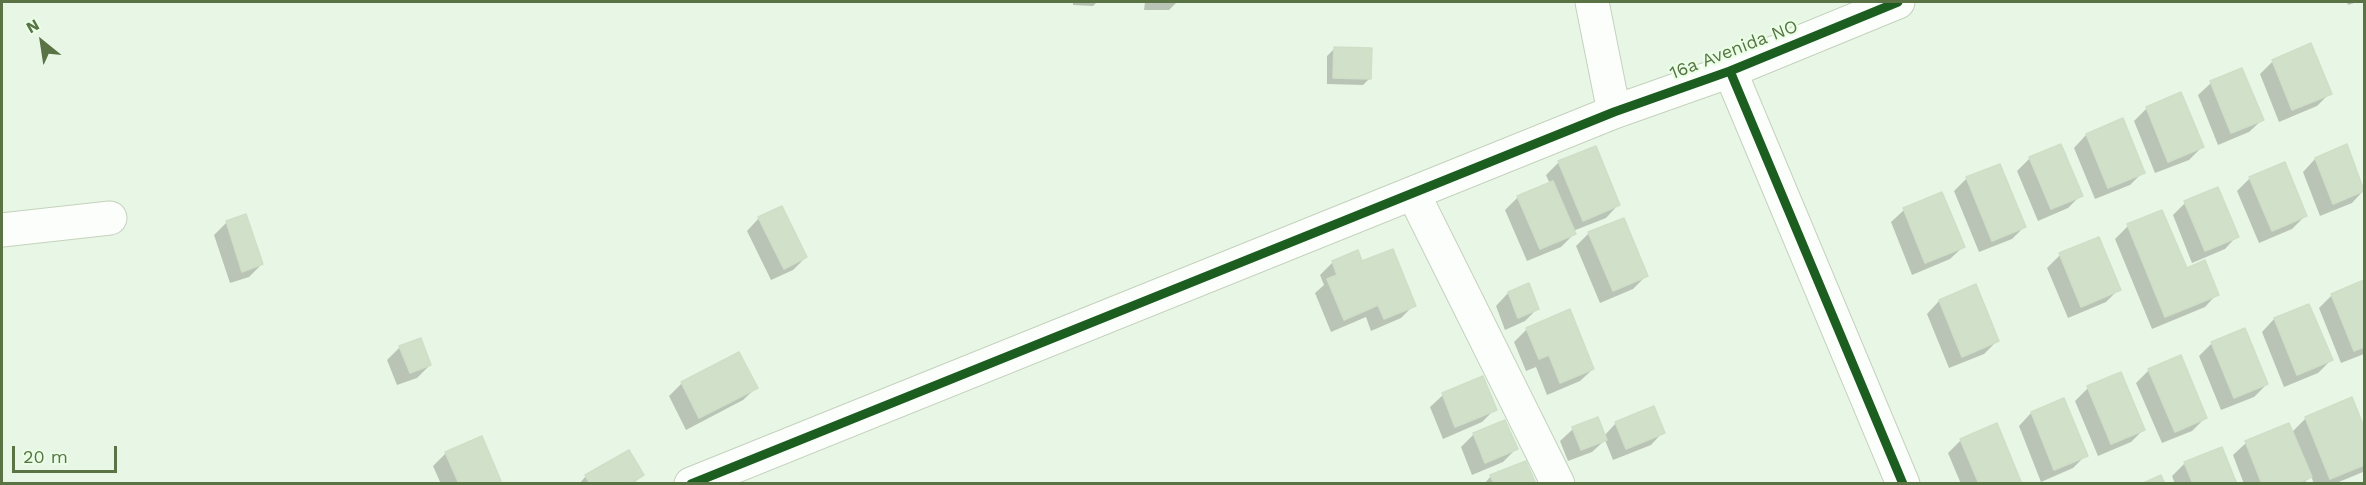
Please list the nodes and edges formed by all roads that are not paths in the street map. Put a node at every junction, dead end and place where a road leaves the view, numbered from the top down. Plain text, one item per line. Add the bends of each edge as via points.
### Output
1 (1592, 2) edge
2 (1898, 2) edge
3 (1730, 71) junction
4 (1614, 112) junction
5 (1413, 193) junction
6 (110, 218) dead end
7 (2, 230) edge
8 (691, 483) edge
9 (1558, 483) edge
10 (1903, 483) edge

1 - 4 street
2 - 3 street, 16a Avenida NO
3 - 4 street, 16a Avenida NO
3 - 10 street
4 - 5 street, 16a Avenida NO
5 - 8 street, 16a Avenida NO
5 - 9 street
6 - 7 street

